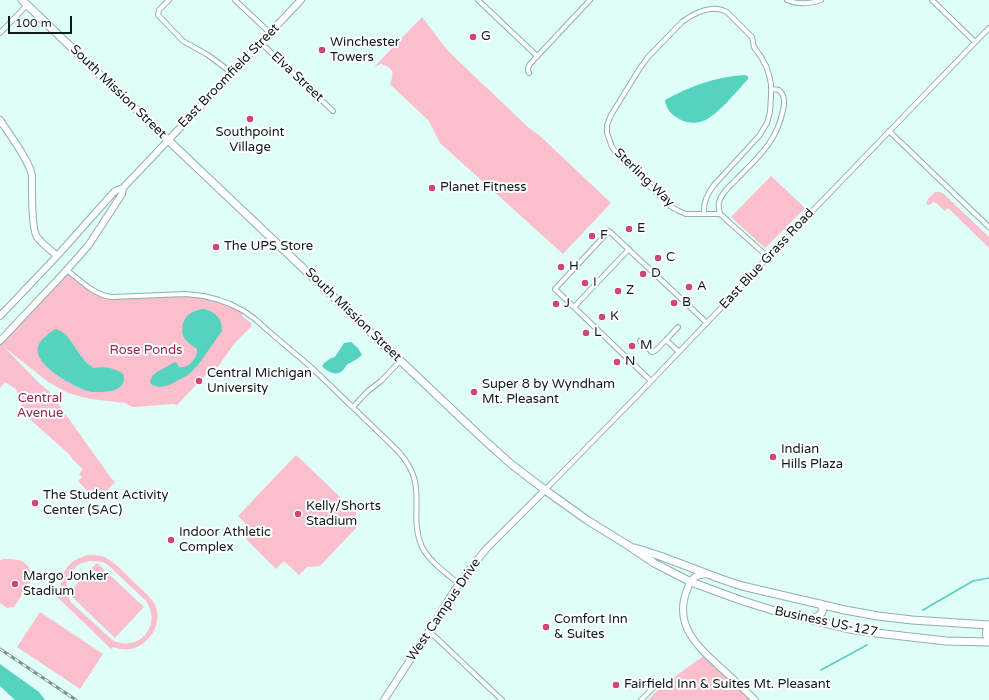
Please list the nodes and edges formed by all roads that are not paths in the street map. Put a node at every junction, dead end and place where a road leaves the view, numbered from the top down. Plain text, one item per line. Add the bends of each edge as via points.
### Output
1 (168, 0) edge
2 (235, 0) edge
3 (302, 0) edge
4 (478, 0) edge
5 (590, 0) edge
6 (787, 0) edge
7 (820, 0) edge
8 (932, 0) edge
9 (25, 2) edge
10 (989, 28) edge
11 (0, 33) edge
12 (270, 33) junction
13 (975, 42) junction
14 (261, 43) junction
15 (537, 56) junction
16 (232, 73) junction
17 (529, 73) dead end
18 (771, 89) junction
19 (333, 111) dead end
20 (0, 120) edge
21 (890, 131) junction
22 (168, 140) junction
23 (123, 188) junction
24 (704, 213) junction
25 (720, 214) junction
26 (90, 219) junction
27 (989, 227) edge
28 (98, 231) junction
29 (630, 250) junction
30 (57, 256) junction
31 (768, 257) junction
32 (67, 270) junction
33 (574, 307) junction
34 (0, 316) edge
35 (707, 323) junction
36 (678, 327) dead end
37 (666, 340) junction
38 (0, 341) edge
39 (640, 341) dead end
40 (679, 352) junction
41 (400, 361) junction
42 (651, 381) junction
43 (353, 407) junction
44 (545, 490) junction
45 (629, 546) junction
46 (707, 574) junction
47 (691, 582) junction
48 (459, 584) junction
49 (820, 604) junction
50 (807, 620) junction
51 (989, 626) edge
52 (429, 632) junction
53 (989, 642) edge
54 (656, 685) dead end
55 (384, 700) edge
56 (502, 700) edge
57 (641, 700) edge
58 (755, 700) edge

1 - 16 street via 158,15 183,41
2 - 12 street
3 - 12 main road, East Broomfield Street
4 - 15 street
5 - 15 street
6 - 7 street via 794,4
8 - 13 street
9 - 11 street
9 - 22 main road, South Mission Street
10 - 13 street, East Blue Grass Road
12 - 14 main road, East Broomfield Street
13 - 21 street, East Blue Grass Road
14 - 16 main road, East Broomfield Street
14 - 19 street, Elva Street
15 - 17 street via 528,67
16 - 22 main road, East Broomfield Street
18 - 24 street, Sterling Way via 767,123 759,136 709,192 704,200
18 - 24 street, Sterling Way via 772,84 766,66 754,47 752,37 728,13 715,8 708,9 682,22 648,57 611,115 607,133 617,154 670,206 686,214
18 - 25 street via 779,90 784,96 782,114 775,135 767,148 723,193 718,205
20 - 30 main road via 31,170 35,233
21 - 27 street
21 - 31 street, East Blue Grass Road
22 - 23 main road, East Broomfield Street
22 - 41 main road, South Mission Street
23 - 26 main road, East Broomfield Street via 117,190
23 - 28 main road, East Broomfield Street via 122,194
24 - 25 street, Sterling Way
25 - 31 street
26 - 28 main road via 99,223
26 - 30 main road, East Broomfield Street
28 - 32 main road, East Broomfield Street
29 - 33 street
29 - 33 street via 610,231 604,237 555,289
29 - 35 street
30 - 34 main road, East Broomfield Street
31 - 35 street, East Blue Grass Road
32 - 38 main road, East Broomfield Street
32 - 43 street via 89,288 106,296 186,294 204,296 237,307 252,316 307,363
33 - 42 street
35 - 40 street, East Blue Grass Road
36 - 37 street
37 - 39 street via 652,352
37 - 40 street
40 - 42 street, East Blue Grass Road
41 - 43 street
41 - 44 main road, South Mission Street via 511,464
42 - 44 street, East Blue Grass Road
43 - 48 street via 406,461 416,487 416,520 420,542 431,558
44 - 45 main road, South Mission Street
44 - 48 main road, West Campus Drive via 487,548
45 - 46 main road, South Mission Street
45 - 47 main road, South Mission Street via 654,563
46 - 47 main road via 697,575
46 - 49 main road, Business US-127 via 742,586
47 - 50 main road, Business US-127 via 754,605
47 - 58 main road via 683,607 690,634 702,650
48 - 52 main road, West Campus Drive
49 - 50 main road via 821,614
49 - 51 main road, Business US-127 via 878,616
50 - 53 main road, Business US-127 via 876,634 946,641
51 - 53 main road via 986,635
52 - 55 main road, West Campus Drive
52 - 56 street
54 - 57 street

